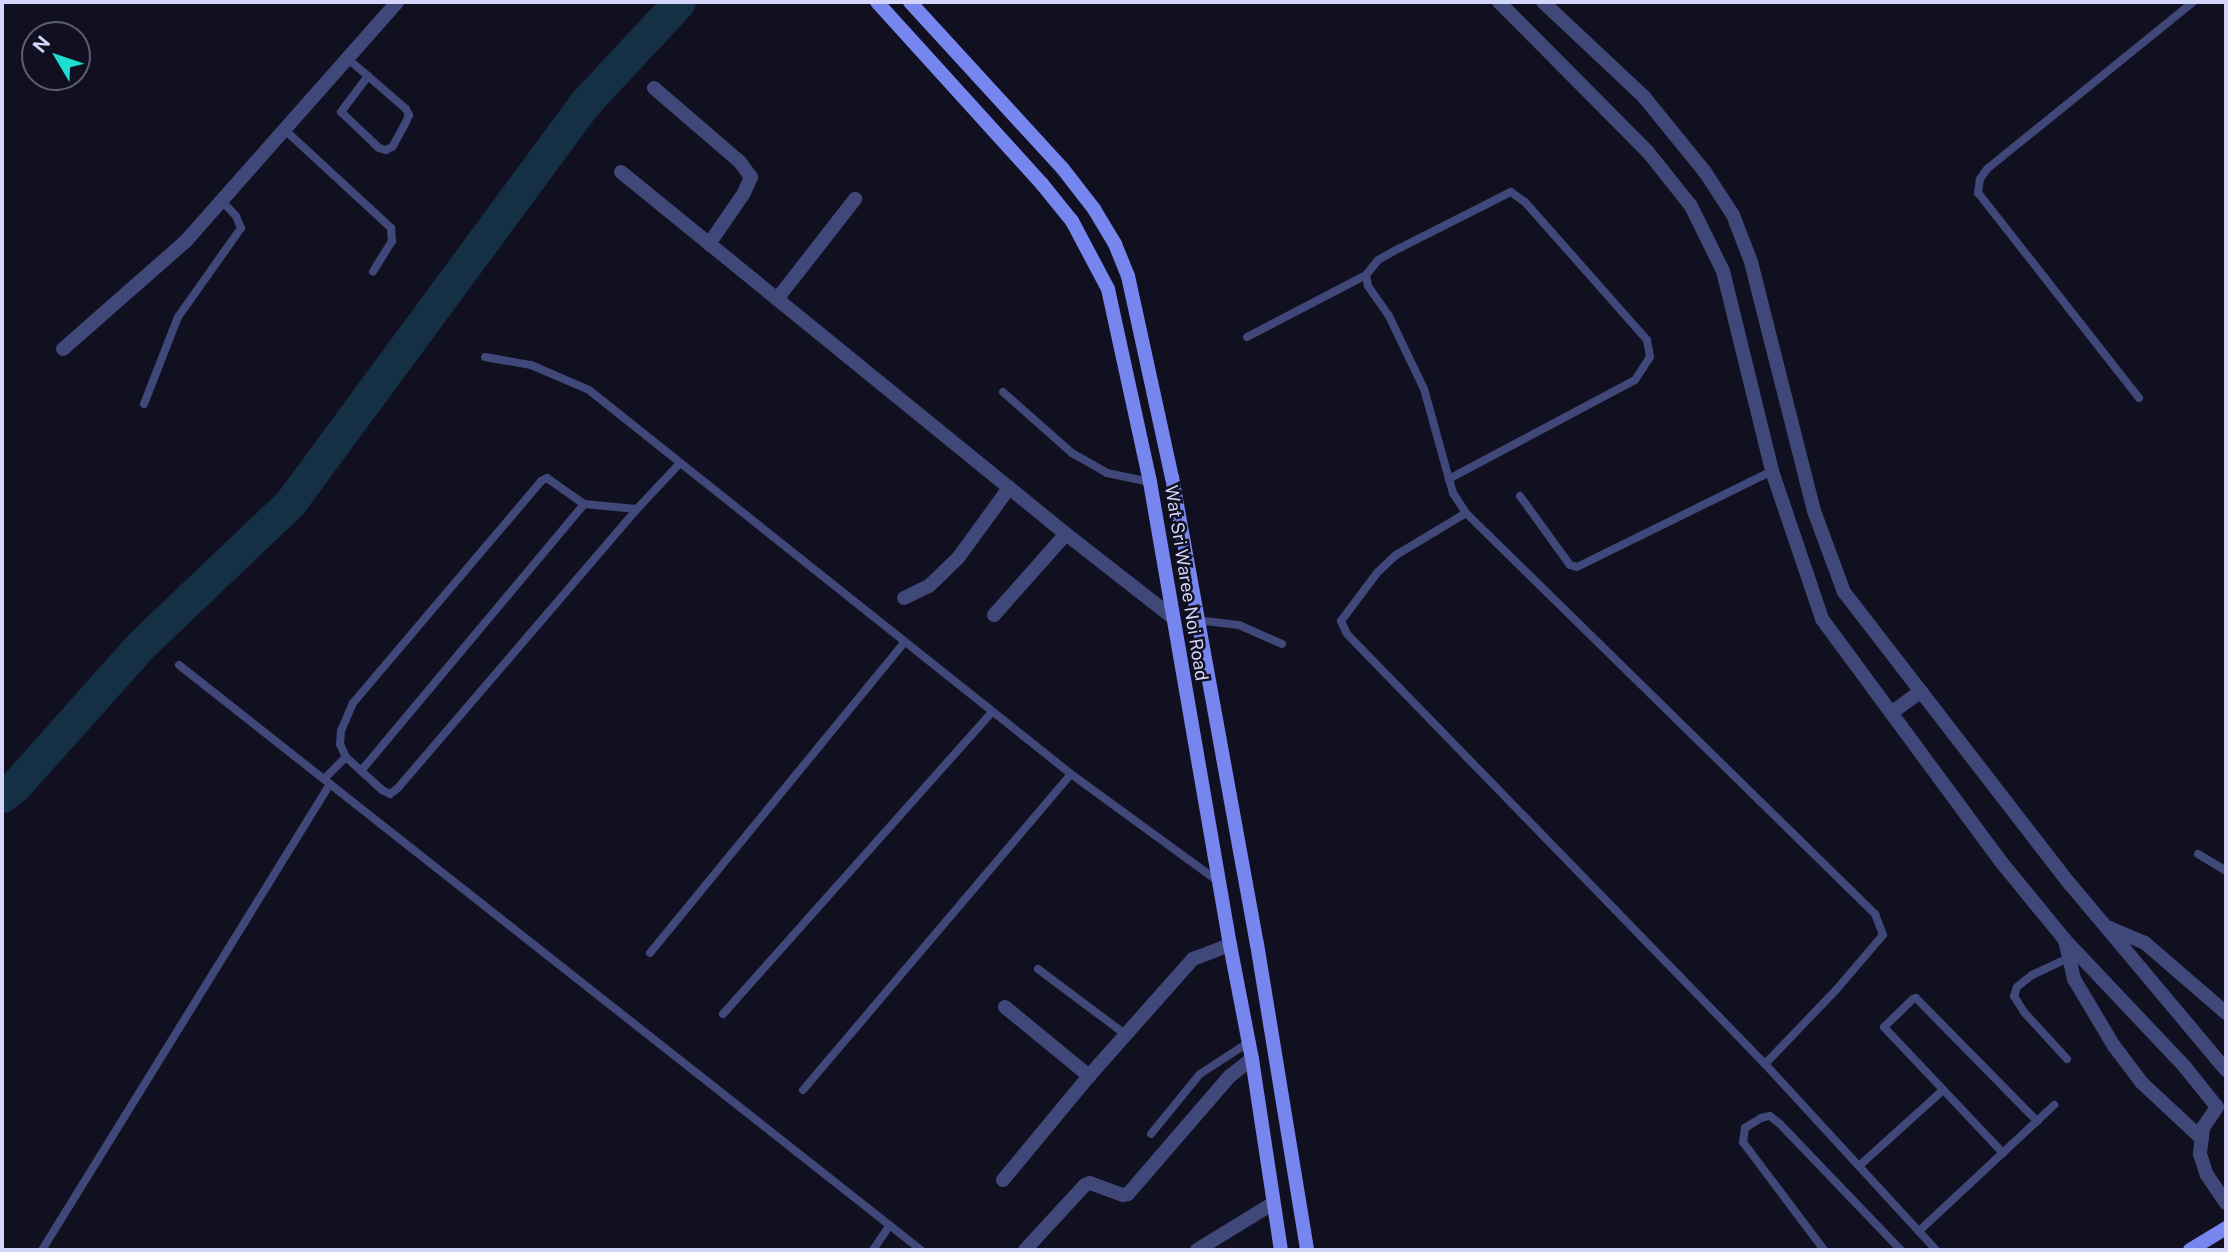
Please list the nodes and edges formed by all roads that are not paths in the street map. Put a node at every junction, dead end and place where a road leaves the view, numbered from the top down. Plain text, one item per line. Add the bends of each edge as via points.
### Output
1 (397, 2) edge
2 (877, 2) edge
3 (910, 2) edge
4 (1499, 2) edge
5 (1543, 2) edge
6 (2193, 2) edge
7 (349, 60) junction
8 (368, 76) junction
9 (654, 88) dead end
10 (286, 131) junction
11 (621, 172) dead end
12 (855, 199) dead end
13 (223, 202) junction
14 (709, 244) junction
15 (373, 271) dead end
16 (1366, 275) junction
17 (777, 299) junction
18 (1247, 337) dead end
19 (63, 349) dead end
20 (485, 357) dead end
21 (1003, 392) dead end
22 (2139, 398) dead end
23 (144, 404) dead end
24 (680, 464) junction
25 (1772, 471) junction
26 (1449, 478) junction
27 (1150, 482) junction
28 (1009, 488) junction
29 (1520, 496) dead end
30 (584, 504) junction
31 (637, 509) junction
32 (1466, 513) junction
33 (1066, 534) junction
34 (904, 598) dead end
35 (994, 615) dead end
36 (1171, 616) junction
37 (1196, 620) junction
38 (905, 642) junction
39 (1282, 644) dead end
40 (179, 665) dead end
41 (1920, 691) junction
42 (992, 712) junction
43 (1891, 713) junction
44 (346, 757) junction
45 (361, 771) junction
46 (1071, 775) junction
47 (327, 782) junction
48 (2198, 854) dead end
49 (2226, 872) edge
50 (1219, 882) junction
51 (2106, 926) junction
52 (2065, 940) junction
53 (1230, 945) junction
54 (650, 953) dead end
55 (2068, 958) junction
56 (1038, 969) dead end
57 (1005, 1007) dead end
58 (2226, 1013) edge
59 (723, 1014) dead end
60 (1125, 1034) junction
61 (1249, 1042) junction
62 (1252, 1059) junction
63 (2067, 1059) dead end
64 (1765, 1064) junction
65 (2226, 1070) edge
66 (1089, 1076) junction
67 (803, 1090) dead end
68 (1942, 1090) junction
69 (2054, 1105) dead end
70 (2222, 1105) edge
71 (2037, 1121) junction
72 (1151, 1134) dead end
73 (2202, 1139) junction
74 (2003, 1153) junction
75 (1859, 1166) junction
76 (1003, 1180) dead end
77 (2226, 1203) edge
78 (1272, 1204) junction
79 (890, 1225) junction
80 (2226, 1228) edge
81 (1919, 1231) junction
82 (42, 1250) edge
83 (873, 1250) edge
84 (921, 1250) edge
85 (1025, 1250) edge
86 (1196, 1250) edge
87 (1281, 1250) edge
88 (1307, 1250) edge
89 (1824, 1250) edge
90 (1901, 1250) edge
91 (1936, 1250) edge
92 (2190, 1250) edge

1 - 7 street
2 - 27 main road, Wat Sri Waree Noi Road via 1042,184 1093,257 1108,289
3 - 37 main road, Wat Sri Waree Noi Road via 1063,169 1115,244 1128,276 1172,477
4 - 25 street via 1648,152 1691,206 1723,271
5 - 41 street via 1644,97 1705,172 1733,215 1751,262 1814,511 1844,592
6 - 22 lane via 1987,169 1978,193
7 - 8 lane
7 - 10 street
8 - 8 lane via 341,112 386,150 409,115
9 - 14 street via 740,162 751,177
10 - 13 street
10 - 15 lane via 391,228 392,241
11 - 14 street
12 - 17 street
13 - 19 street via 185,242
13 - 23 lane via 241,228 178,317
14 - 17 street
16 - 18 lane
16 - 26 lane via 1424,389
16 - 26 lane via 1386,255 1511,192 1525,202 1647,340 1650,357 1635,380
17 - 28 street
20 - 24 lane via 531,365 569,379
21 - 27 lane via 1072,453 1107,472
24 - 31 lane
24 - 38 lane
25 - 29 lane via 1577,567 1570,565
25 - 43 street via 1822,619
26 - 32 lane
27 - 36 main road, Wat Sri Waree Noi Road
28 - 33 street
28 - 34 street via 958,558 929,586
30 - 31 lane
30 - 44 lane via 553,481 541,481 353,703 341,731
30 - 45 lane
31 - 45 lane via 398,788 390,794
32 - 64 lane via 1875,914 1883,935
32 - 64 lane via 1396,555 1377,573 1341,621 1342,626
33 - 35 street
33 - 36 street
36 - 50 main road, Wat Sri Waree Noi Road
37 - 39 lane via 1239,625
37 - 88 main road, Wat Sri Waree Noi Road via 1257,944
38 - 42 lane
38 - 54 lane
40 - 47 lane
41 - 43 street
41 - 51 street
42 - 46 lane
42 - 59 lane
43 - 52 street
44 - 45 lane
44 - 47 lane
46 - 50 lane
46 - 67 lane
47 - 79 lane
47 - 82 lane
48 - 49 lane
50 - 53 main road, Wat Sri Waree Noi Road
51 - 58 street via 2145,943
51 - 65 street
52 - 55 street
52 - 70 street
53 - 60 street via 1193,959
53 - 61 main road, Wat Sri Waree Noi Road
55 - 63 lane via 2032,975 2017,987 2014,996
55 - 73 street via 2074,979 2114,1046 2142,1083
56 - 60 lane
57 - 66 street
60 - 66 street
61 - 62 main road, Wat Sri Waree Noi Road
61 - 72 lane via 1200,1074
62 - 78 main road, Wat Sri Waree Noi Road
62 - 85 street via 1230,1076 1128,1194 1086,1185
64 - 75 lane
66 - 76 street
68 - 71 lane via 1884,1027 1914,998
68 - 74 lane
68 - 75 lane
69 - 71 lane
70 - 73 street via 2203,1128
71 - 74 lane
73 - 77 street via 2200,1154 2207,1175
74 - 81 lane
75 - 81 lane
78 - 86 street
78 - 87 main road, Wat Sri Waree Noi Road
79 - 83 lane
79 - 84 lane
80 - 92 main road
81 - 91 lane
89 - 90 lane via 1743,1142 1745,1128 1761,1118 1770,1116 1780,1124

